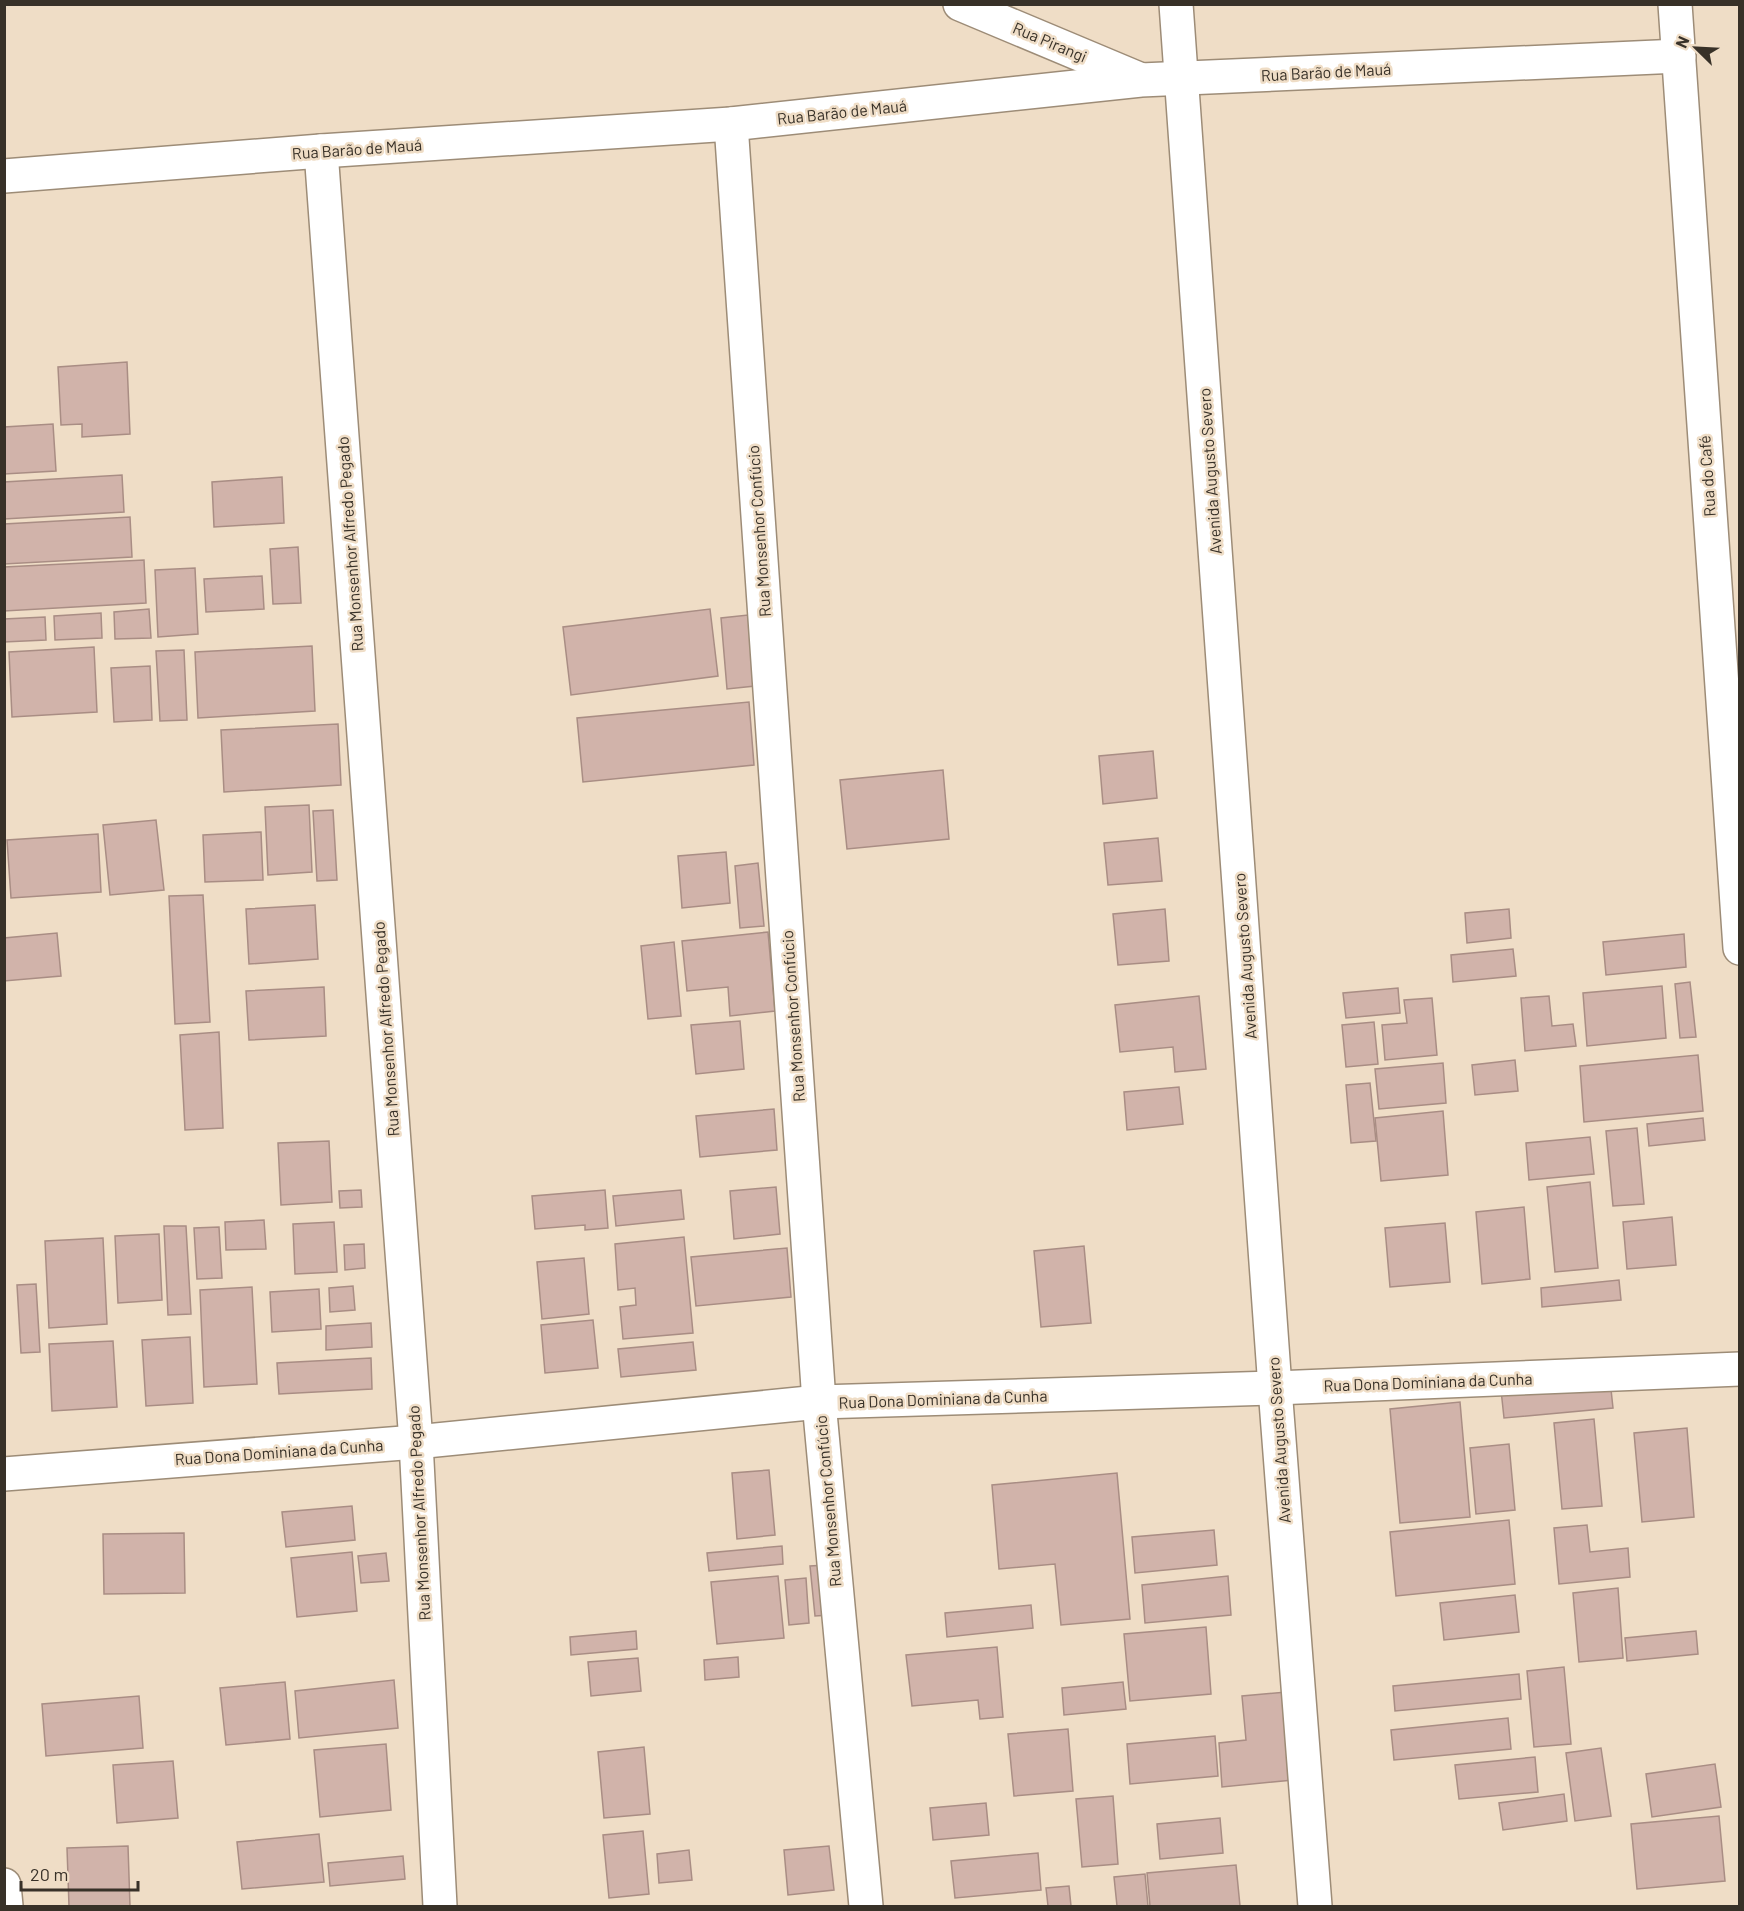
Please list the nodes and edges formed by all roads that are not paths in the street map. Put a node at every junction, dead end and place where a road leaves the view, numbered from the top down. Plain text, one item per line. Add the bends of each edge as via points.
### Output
1 (960, 4) edge
2 (1176, 4) edge
3 (1675, 4) edge
4 (1679, 56) junction
5 (1182, 78) junction
6 (1141, 80) junction
7 (731, 124) junction
8 (321, 151) junction
9 (4, 176) edge
10 (1740, 948) edge
11 (1740, 1369) edge
12 (1275, 1388) junction
13 (819, 1402) junction
14 (416, 1442) junction
15 (4, 1474) edge
16 (4, 1885) edge
17 (6, 1906) edge
18 (440, 1906) edge
19 (866, 1906) edge
20 (1315, 1906) edge

1 - 6 street, Rua Pirangi
2 - 5 street, Avenida Augusto Severo
3 - 4 street, Rua do Café
4 - 5 street, Rua Barão de Mauá
4 - 10 street, Rua do Café
5 - 6 street, Rua Barão de Mauá
5 - 12 street, Avenida Augusto Severo
6 - 7 street, Rua Barão de Mauá
7 - 8 street, Rua Barão de Mauá
7 - 13 street, Rua Monsenhor Confúcio
8 - 9 street, Rua Barão de Mauá
8 - 14 street, Rua Monsenhor Alfredo Pegado
11 - 12 street, Rua Dona Dominiana da Cunha
12 - 13 street, Rua Dona Dominiana da Cunha
12 - 20 street, Avenida Augusto Severo
13 - 14 street, Rua Dona Dominiana da Cunha
13 - 19 street, Rua Monsenhor Confúcio
14 - 15 street, Rua Dona Dominiana da Cunha
14 - 18 street, Rua Monsenhor Alfredo Pegado
16 - 17 street

